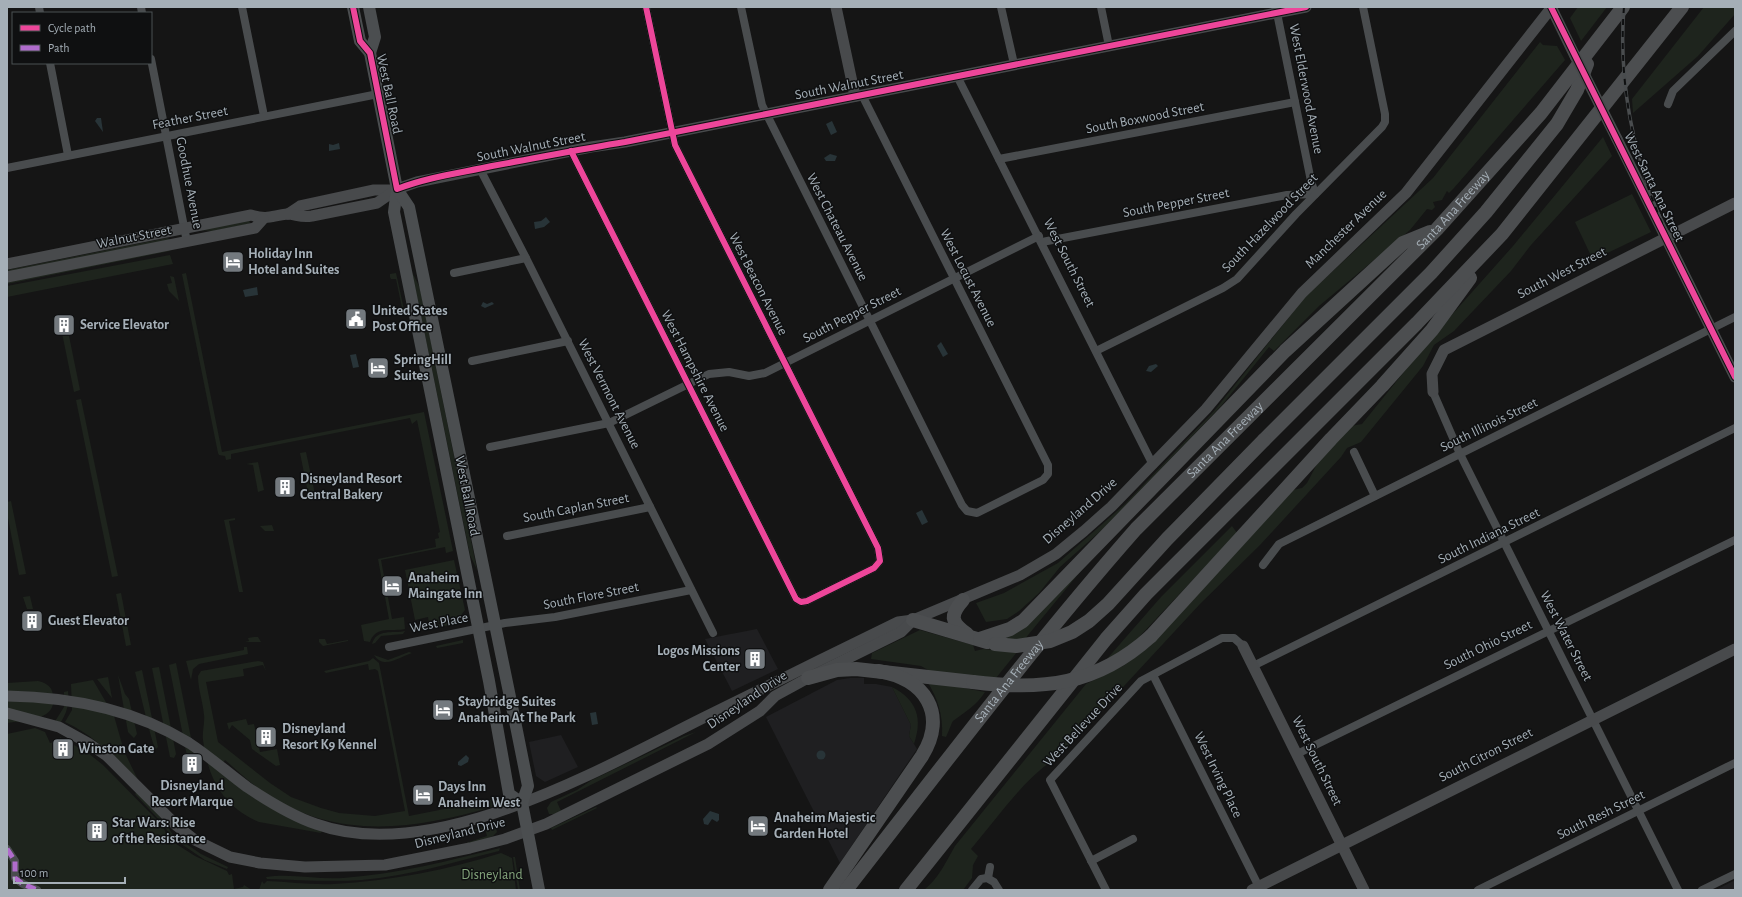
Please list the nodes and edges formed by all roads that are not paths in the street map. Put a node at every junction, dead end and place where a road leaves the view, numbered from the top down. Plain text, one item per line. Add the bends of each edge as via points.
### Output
1 (242, 7) edge
2 (353, 7) edge
3 (369, 7) edge
4 (646, 7) edge
5 (741, 7) edge
6 (836, 7) edge
7 (1002, 7) edge
8 (1101, 7) edge
9 (1306, 7) edge
10 (1363, 7) edge
11 (1552, 7) edge
12 (1623, 7) edge
13 (1682, 7) edge
14 (1277, 13) junction
15 (1735, 31) edge
16 (1595, 42) junction
17 (1109, 46) junction
18 (370, 53) junction
19 (50, 64) edge
20 (152, 64) edge
21 (1014, 64) junction
22 (957, 76) junction
23 (378, 94) junction
24 (858, 96) junction
25 (1295, 102) junction
26 (1668, 104) dead end
27 (766, 114) junction
28 (264, 116) junction
29 (672, 133) junction
30 (166, 136) junction
31 (571, 151) junction
32 (68, 155) junction
33 (999, 159) junction
34 (7, 168) edge
35 (480, 169) junction
36 (397, 190) junction
37 (1316, 194) junction
38 (1735, 203) edge
39 (263, 219) junction
40 (185, 229) junction
41 (1437, 229) junction
42 (1502, 234) junction
43 (1666, 238) junction
44 (1040, 239) junction
45 (187, 242) junction
46 (526, 258) junction
47 (7, 264) edge
48 (454, 273) dead end
49 (7, 277) edge
50 (953, 279) junction
51 (1735, 317) edge
52 (870, 321) junction
53 (1711, 329) junction
54 (568, 341) junction
55 (1096, 351) junction
56 (472, 361) dead end
57 (785, 364) junction
58 (1735, 377) edge
59 (688, 384) junction
60 (1433, 392) joint
61 (609, 423) junction
62 (1735, 428) edge
63 (490, 447) dead end
64 (1354, 452) dead end
65 (1460, 454) junction
66 (1153, 465) junction
67 (1375, 496) junction
68 (650, 507) junction
69 (970, 513) joint
70 (507, 536) dead end
71 (1735, 540) edge
72 (1505, 543) junction
73 (1263, 565) dead end
74 (691, 590) junction
75 (963, 600) junction
76 (798, 601) joint
77 (913, 620) junction
78 (495, 625) junction
79 (478, 629) junction
80 (1548, 630) junction
81 (713, 633) dead end
82 (975, 638) junction
83 (1243, 646) joint
84 (389, 647) dead end
85 (1735, 649) edge
86 (1253, 666) junction
87 (878, 671) junction
88 (1153, 675) junction
89 (808, 678) junction
90 (7, 696) edge
91 (7, 713) edge
92 (1592, 718) junction
93 (1297, 754) junction
94 (1735, 763) edge
95 (522, 803) junction
96 (1639, 812) junction
97 (528, 831) junction
98 (1133, 839) dead end
99 (1342, 845) junction
100 (7, 849) edge
101 (1092, 861) junction
102 (990, 867) dead end
103 (1735, 874) edge
104 (988, 878) junction
105 (1256, 888) edge
106 (36, 890) edge
107 (539, 890) edge
108 (830, 890) edge
109 (846, 890) edge
110 (906, 890) edge
111 (972, 890) edge
112 (999, 890) edge
113 (1106, 890) edge
114 (1364, 890) edge
115 (1478, 890) edge
116 (1678, 890) edge
117 (1702, 890) edge

1 - 28 street
2 - 18 main road, West Ball Road via 360,41
3 - 18 main road, West Ball Road via 375,37
4 - 29 street, West Beacon Avenue
5 - 27 street, West Chateau Avenue
6 - 24 street
7 - 21 street
8 - 17 street
9 - 14 street, South Walnut Street
10 - 37 street, South Hazelwood Street via 1385,114 1384,125
11 - 43 street, West Santa Ana Street, bridge
11 - 66 street, Manchester Avenue via 1406,193 1302,293 1210,403
12 - 16 highway, Santa Ana Freeway
13 - 42 highway
14 - 17 street, South Walnut Street
14 - 25 street, West Elderwood Avenue
15 - 26 street via 1673,91
16 - 41 highway, Santa Ana Freeway via 1533,122
16 - 82 highway, bridge via 1577,90 1557,124 1486,212 1431,273 1167,539 1108,604 1072,632 1050,641 1016,646 995,644
17 - 21 street, South Walnut Street
18 - 23 main road, West Ball Road
19 - 32 street
20 - 30 street, Goodhue Avenue
21 - 22 street, South Walnut Street
22 - 24 street, South Walnut Street
22 - 33 street, West South Street
23 - 28 street, Feather Street
23 - 36 main road, West Ball Road
24 - 27 street, South Walnut Street
24 - 50 street, West Locust Avenue
25 - 33 street, South Boxwood Street
25 - 37 street, West Elderwood Avenue
27 - 29 street, South Walnut Street
27 - 52 street, West Chateau Avenue
28 - 30 street, Feather Street
29 - 31 street, South Walnut Street
29 - 57 street, West Beacon Avenue via 675,145
30 - 32 street, Feather Street
30 - 40 street, Goodhue Avenue
31 - 35 street, South Walnut Street
31 - 59 street, West Hampshire Avenue
32 - 34 street, Feather Street
33 - 44 street, West South Street
35 - 36 street, South Walnut Street via 416,182
35 - 46 street, West Vermont Avenue
36 - 39 street, Walnut Street via 374,190 300,206 288,214
36 - 78 main road, West Ball Road via 409,207
36 - 79 main road, West Ball Road via 394,212
37 - 44 street, South Pepper Street via 1287,195
37 - 55 street, South Hazelwood Street via 1230,284
38 - 43 street, South West Street
39 - 40 street, Walnut Street via 251,215
39 - 45 street, Walnut Street via 255,228
40 - 45 street, Goodhue Avenue
40 - 47 street, Walnut Street
41 - 82 highway via 1403,243 1285,350 1023,621 1010,629
41 - 109 highway, Santa Ana Freeway via 1131,535 1048,632
42 - 87 highway, bridge via 1432,330 1141,645 1116,662 1090,674 1064,683 1026,687
42 - 110 highway via 1417,323 1146,594 1102,645
43 - 53 street, West Santa Ana Street
43 - 60 street, South West Street via 1444,350 1432,374
44 - 50 street, South Pepper Street
44 - 55 street, West South Street
45 - 49 street, Walnut Street
46 - 48 street
46 - 54 street, West Vermont Avenue
50 - 52 street, South Pepper Street
50 - 69 street, West Locust Avenue via 1047,462 1048,474 1043,480 1021,492 982,511
51 - 53 street, South Illinois Street
52 - 57 street, South Pepper Street
52 - 69 street, West Chateau Avenue via 962,505
53 - 58 street, West Santa Ana Street
53 - 65 street, South Illinois Street
54 - 56 street
54 - 61 street, West Vermont Avenue
55 - 66 street, West South Street
57 - 59 street, South Pepper Street via 749,376 729,372 715,373
57 - 76 street, West Beacon Avenue via 878,548 880,560 874,568 807,601
59 - 61 street, South Pepper Street
59 - 76 street, West Hampshire Avenue
60 - 65 street, West Water Street
61 - 63 street, South Pepper Street
61 - 68 street, West Vermont Avenue
62 - 72 street, South Indiana Street
64 - 67 street
65 - 67 street, South Illinois Street
65 - 72 street, West Water Street
66 - 75 street, Disneyland Drive via 1084,532 1056,554 1020,575
67 - 73 street, South Illinois Street via 1279,544
68 - 70 street, South Caplan Street
68 - 74 street, West Vermont Avenue
71 - 80 street, South Ohio Street
72 - 80 street, West Water Street
72 - 86 street, South Indiana Street
74 - 78 street, South Flore Street via 535,621
74 - 81 street, West Vermont Avenue
75 - 77 street, Disneyland Drive
75 - 82 highway via 955,610 953,618 957,627
77 - 82 highway
77 - 89 street, Disneyland Drive via 901,632
77 - 95 street, Disneyland Drive via 898,622 637,751
78 - 79 street, West Place
78 - 95 main road, West Ball Road via 528,786
79 - 84 street, West Place
79 - 95 main road, West Ball Road via 509,794
80 - 92 street, West Water Street
80 - 93 street, South Ohio Street
83 - 86 street, West South Street
83 - 88 street, West Bellevue Drive via 1234,638 1222,638
85 - 92 street, South Citron Street
86 - 93 street, West South Street
87 - 89 highway via 847,669
87 - 108 highway via 906,679 921,691 931,706 933,733 922,756
88 - 101 street, West Bellevue Drive via 1141,681 1050,780
88 - 105 street, West Irving Place
89 - 97 street, Disneyland Drive via 775,696 760,711 718,739
90 - 95 street, Disneyland Drive via 51,698 96,705 152,724 189,743 250,788 286,810 317,824 351,832 415,833 466,821
91 - 97 street, Disneyland Drive via 34,719 72,733 106,756 177,826 195,840 225,855 245,861 324,868 385,864 463,850
92 - 96 street, West Water Street
92 - 99 street, South Citron Street
93 - 99 street, West South Street
94 - 96 street, South Resh Street
95 - 97 main road, West Ball Road
96 - 115 street, South Resh Street
96 - 116 street, West Water Street
97 - 107 main road, West Ball Road
98 - 101 street
99 - 105 street, South Citron Street
99 - 114 street, West South Street
100 - 106 street via 15,863 15,878
101 - 113 street, West Bellevue Drive
102 - 104 street
103 - 117 street
104 - 111 street via 981,880
104 - 112 street

